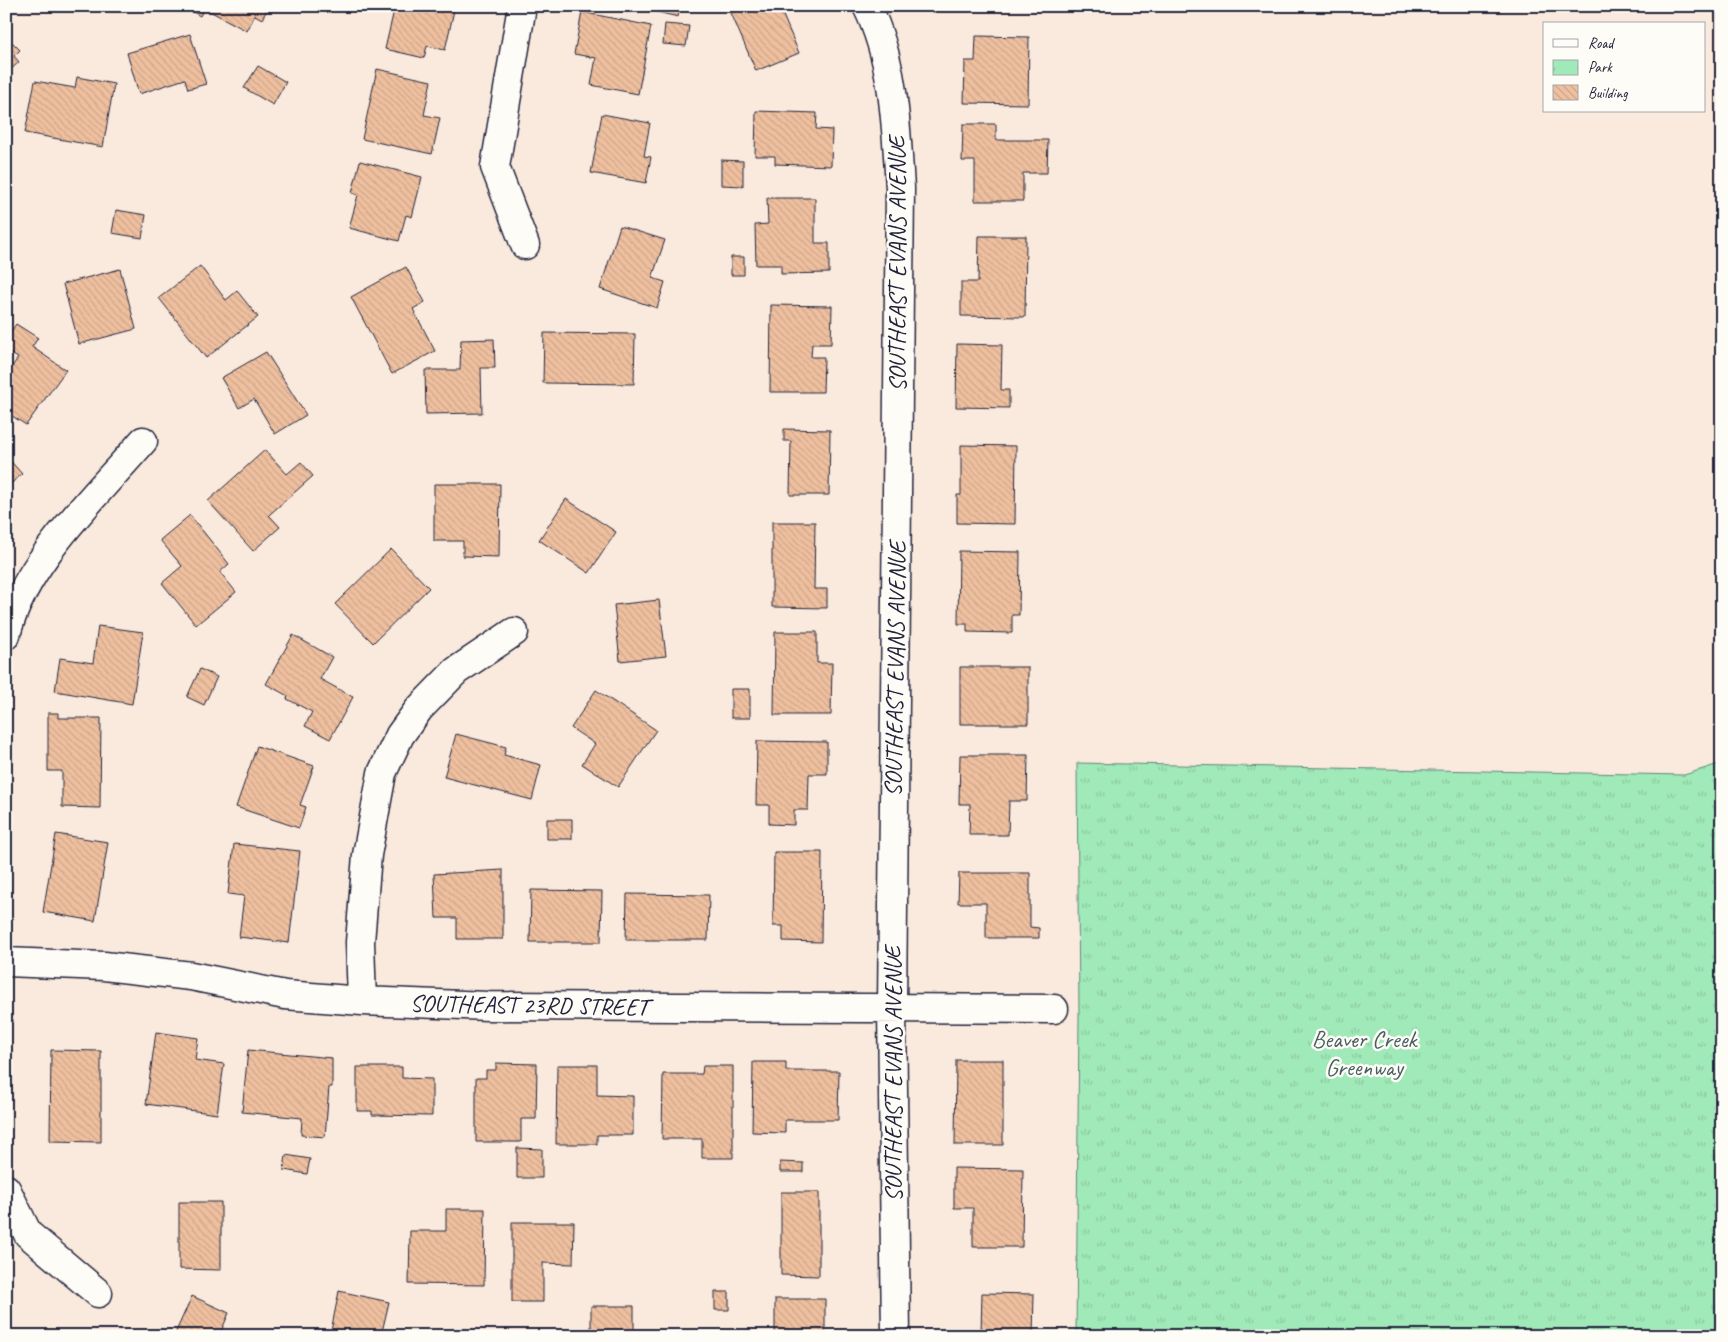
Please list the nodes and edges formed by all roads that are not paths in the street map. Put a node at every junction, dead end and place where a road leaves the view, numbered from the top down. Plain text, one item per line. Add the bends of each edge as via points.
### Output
1 (522, 6) edge
2 (866, 6) edge
3 (524, 246) dead end
4 (143, 441) dead end
5 (514, 632) dead end
6 (6, 635) edge
7 (6, 962) edge
8 (362, 1001) junction
9 (892, 1008) junction
10 (1054, 1009) dead end
11 (6, 1189) edge
12 (98, 1293) dead end
13 (896, 1336) edge

1 - 3 street via 495,168
2 - 9 street, SOUTHEAST EVANS AVENUE via 875,22 890,72 900,188
4 - 6 street via 38,565 20,596
5 - 8 street via 456,671 419,709 400,735 382,773 368,855 360,942
7 - 8 street, SOUTHEAST 23RD STREET via 104,966 191,976 285,995
8 - 9 street, SOUTHEAST 23RD STREET via 488,1006
9 - 10 street, SOUTHEAST 23RD STREET
9 - 13 street, SOUTHEAST EVANS AVENUE
11 - 12 street via 28,1234

